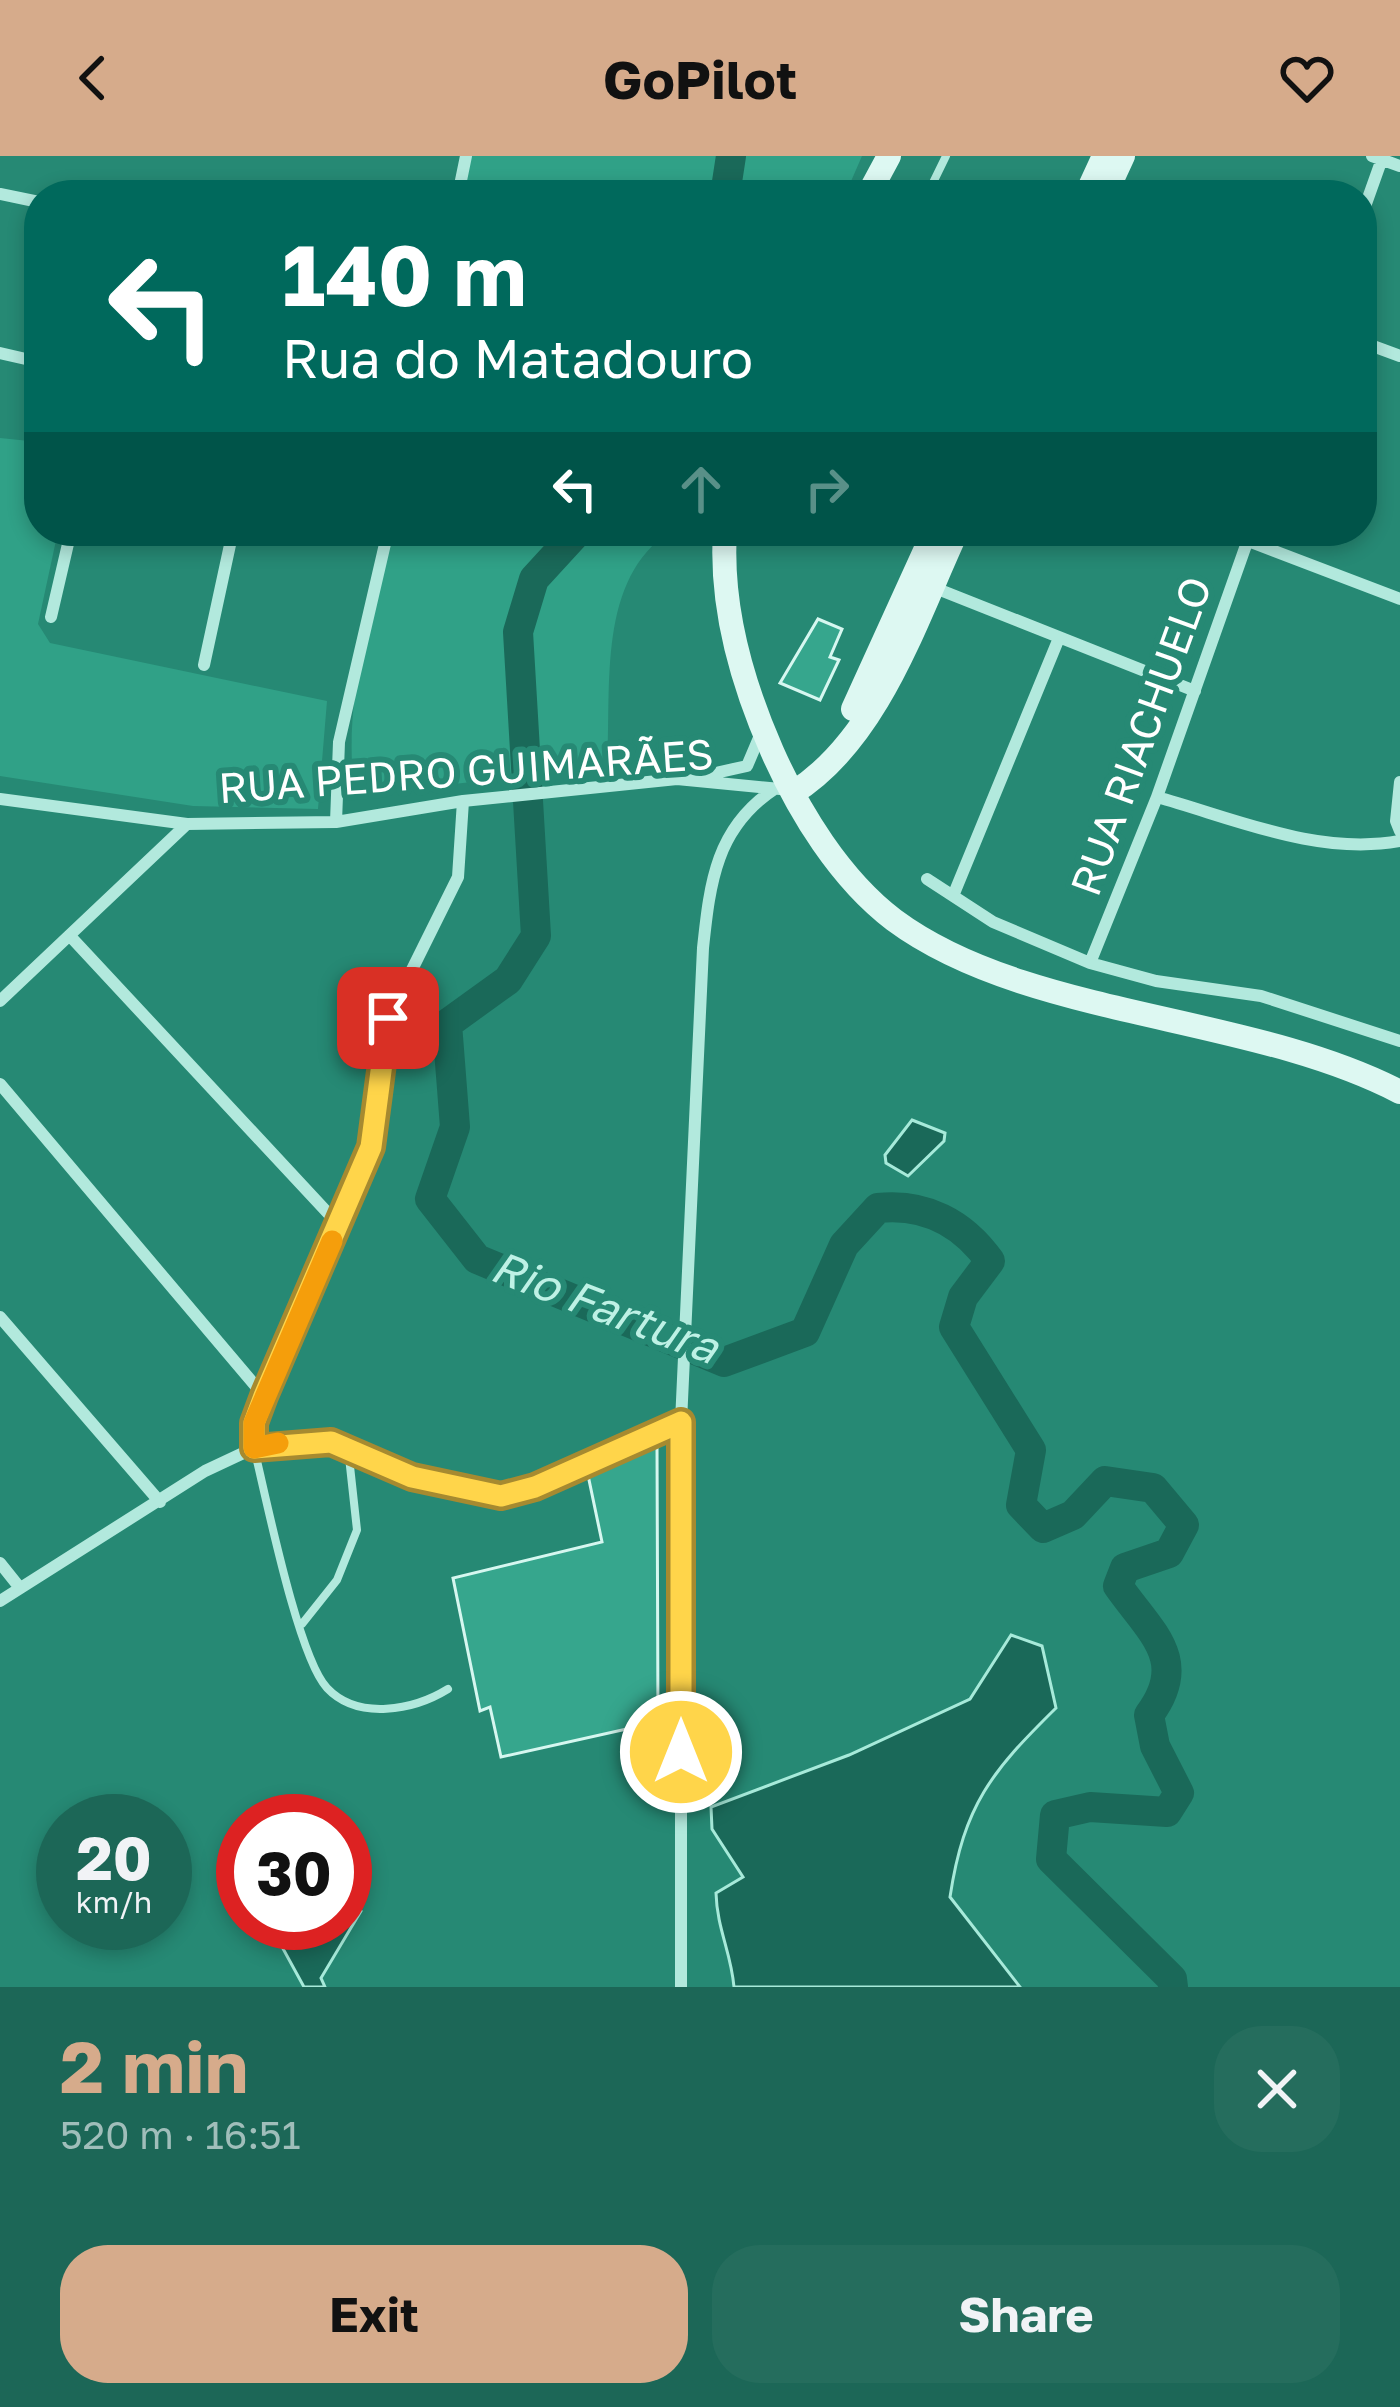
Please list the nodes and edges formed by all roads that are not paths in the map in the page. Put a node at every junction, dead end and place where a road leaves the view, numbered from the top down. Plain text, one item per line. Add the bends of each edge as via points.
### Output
1 (1379, 157) edge
2 (1400, 166) edge
3 (68, 546) edge
4 (230, 546) edge
5 (385, 546) edge
6 (726, 546) edge
7 (930, 546) edge
8 (947, 546) edge
9 (1246, 546) edge
10 (1273, 546) edge
11 (921, 583) junction
12 (1400, 599) edge
13 (51, 617) dead end
14 (1060, 638) junction
15 (204, 665) dead end
16 (746, 677) junction
17 (1195, 691) junction
18 (762, 728) junction
19 (747, 766) junction
20 (677, 779) junction
21 (1400, 782) edge
22 (796, 783) junction
23 (757, 785) junction
24 (1157, 797) junction
25 (0, 799) edge
26 (463, 802) junction
27 (746, 811) junction
28 (336, 822) junction
29 (187, 824) junction
30 (1400, 831) edge
31 (1400, 841) edge
32 (927, 879) dead end
33 (953, 896) junction
34 (70, 936) junction
35 (1090, 963) junction
36 (0, 1001) edge
37 (1400, 1041) edge
38 (0, 1084) edge
39 (1400, 1092) edge
40 (339, 1225) junction
41 (0, 1317) edge
42 (264, 1396) junction
43 (681, 1422) junction
44 (254, 1448) junction
45 (348, 1448) junction
46 (160, 1502) junction
47 (0, 1563) edge
48 (20, 1588) junction
49 (0, 1601) edge
50 (302, 1625) junction
51 (448, 1689) dead end
52 (681, 1987) edge

1 - 2 street
3 - 13 street
4 - 15 street
5 - 28 street via 339,742
6 - 16 main road via 728,609
7 - 11 main road
8 - 11 main road
9 - 17 street, RUA RIACHUELO
10 - 12 street
11 - 14 street
11 - 22 main road via 842,728
14 - 17 street
14 - 33 street
16 - 18 main road
16 - 22 main road
17 - 24 street, RUA RIACHUELO
18 - 19 street
18 - 22 main road
19 - 20 street
19 - 22 street
19 - 23 street
20 - 23 street, RUA PEDRO GUIMARÃES
20 - 26 street, RUA PEDRO GUIMARÃES
21 - 30 street
22 - 23 street, RUA PEDRO GUIMARÃES
22 - 27 street
22 - 39 main road via 830,851 895,921 988,968 1284,1046
23 - 27 street
24 - 31 street via 1324,844
24 - 35 street, RUA RIACHUELO
25 - 29 street, RUA PEDRO GUIMARÃES
26 - 28 street, RUA PEDRO GUIMARÃES
26 - 40 street via 458,877 388,1018 371,1147
27 - 43 street via 710,881
28 - 29 street, RUA PEDRO GUIMARÃES
29 - 34 street
32 - 33 street
33 - 35 street via 992,922
34 - 36 street
34 - 40 street
35 - 37 street via 1261,996
38 - 42 street
40 - 42 street
41 - 46 street
42 - 44 street
43 - 45 street via 501,1496 412,1477
43 - 52 street
44 - 45 street via 310,1439
44 - 46 street
44 - 50 lane
45 - 50 lane via 357,1530 337,1580
46 - 48 street
47 - 48 street
48 - 49 street
50 - 51 lane via 318,1676 340,1699 361,1708 408,1705

